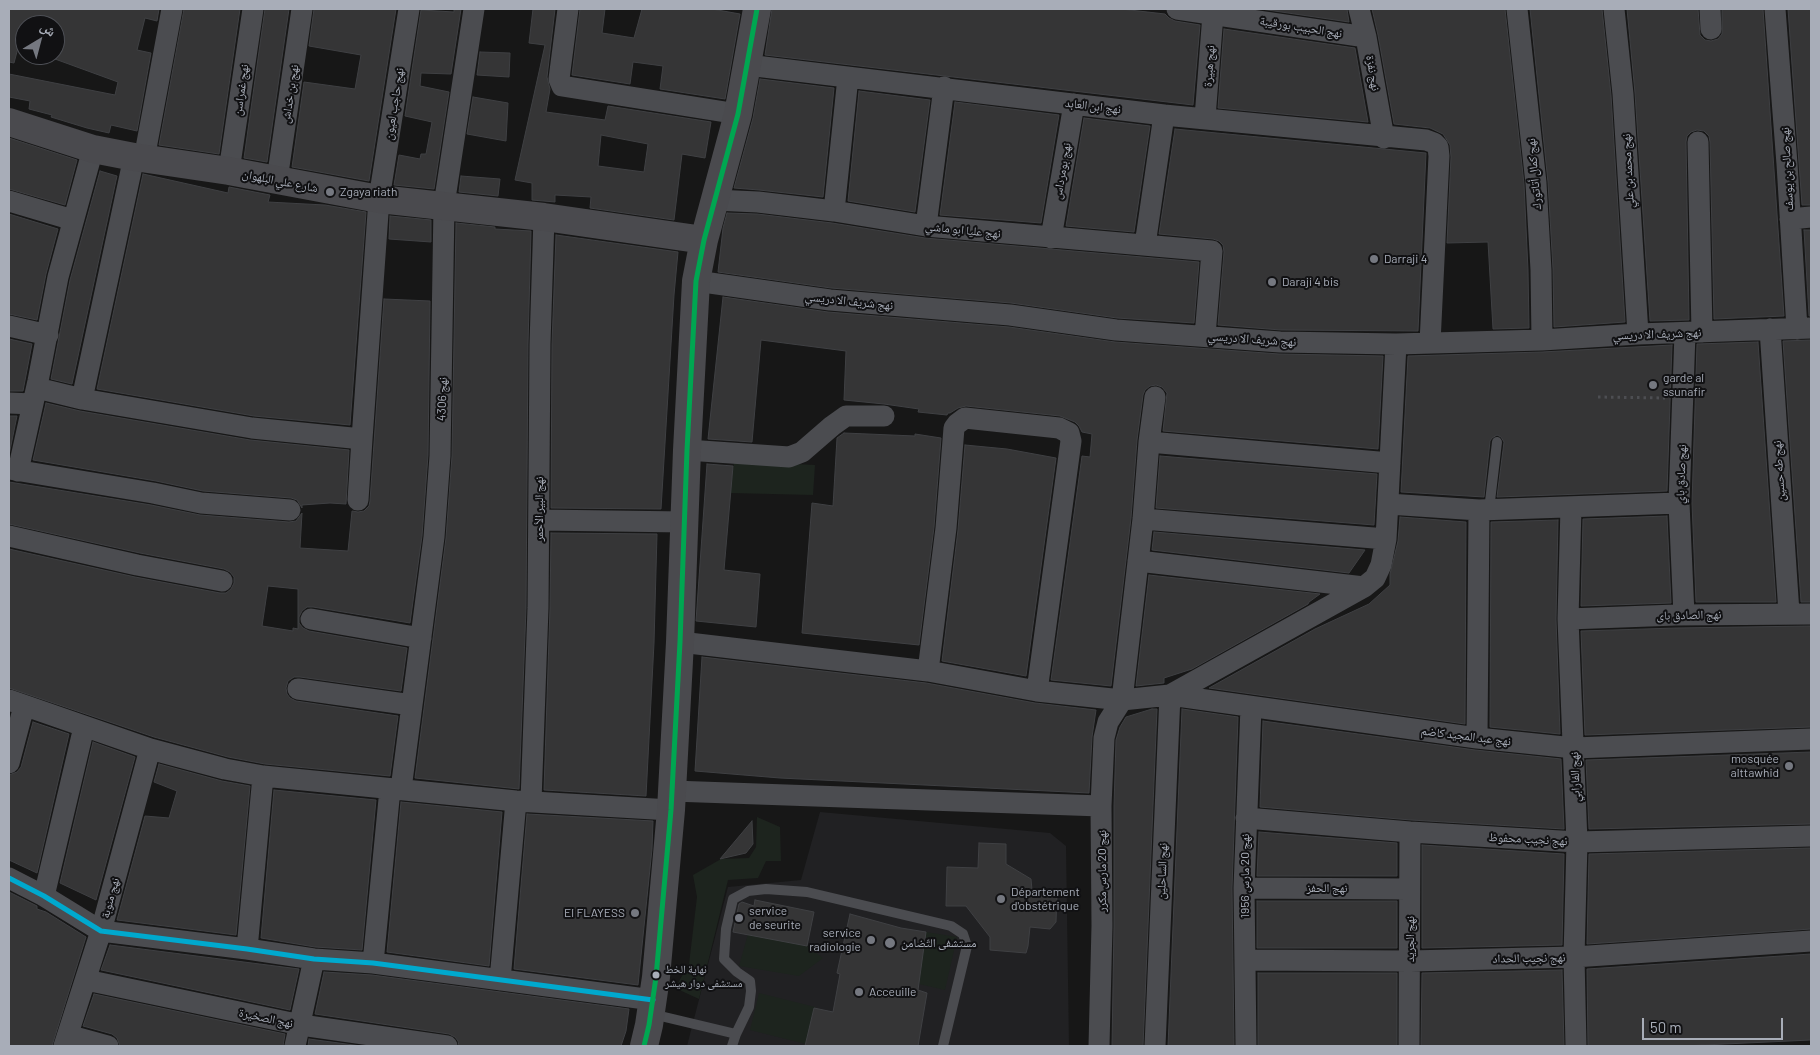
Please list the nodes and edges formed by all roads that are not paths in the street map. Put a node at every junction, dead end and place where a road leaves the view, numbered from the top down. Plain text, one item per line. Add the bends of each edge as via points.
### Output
1 (172, 9) edge
2 (254, 9) edge
3 (302, 9) edge
4 (408, 9) edge
5 (474, 9) edge
6 (568, 9) edge
7 (757, 9) edge
8 (1177, 9) edge
9 (1358, 9) edge
10 (1517, 9) edge
11 (1614, 9) edge
12 (1775, 9) edge
13 (1213, 14) junction
14 (1366, 37) junction
15 (747, 65) junction
16 (848, 77) junction
17 (944, 87) junction
18 (1074, 104) junction
19 (738, 114) junction
20 (1164, 115) junction
21 (1205, 118) junction
22 (9, 122) edge
23 (1384, 138) junction
24 (1698, 142) dead end
25 (93, 149) junction
26 (139, 158) junction
27 (229, 171) junction
28 (277, 180) junction
29 (379, 199) junction
30 (714, 200) junction
31 (9, 201) edge
32 (444, 205) junction
33 (834, 211) junction
34 (544, 217) junction
35 (1811, 218) edge
36 (73, 220) junction
37 (1790, 220) junction
38 (926, 226) junction
39 (1051, 238) junction
40 (704, 240) junction
41 (1145, 246) junction
42 (696, 281) junction
43 (9, 326) edge
44 (1770, 329) junction
45 (1804, 329) edge
46 (1694, 332) junction
47 (1638, 334) junction
48 (48, 335) junction
49 (1205, 336) junction
50 (1542, 340) junction
51 (1430, 343) junction
52 (1396, 344) junction
53 (35, 396) junction
54 (1155, 397) dead end
55 (82, 399) junction
56 (9, 403) edge
57 (884, 416) dead end
58 (362, 440) junction
59 (1149, 442) junction
60 (1497, 442) dead end
61 (686, 450) junction
62 (1390, 463) junction
63 (13, 470) edge
64 (358, 500) dead end
65 (1679, 503) junction
66 (1388, 504) junction
67 (1571, 507) junction
68 (290, 510) dead end
69 (1484, 510) junction
70 (1143, 519) junction
71 (539, 520) junction
72 (685, 522) junction
73 (9, 536) edge
74 (1386, 539) junction
75 (1138, 561) junction
76 (222, 581) dead end
77 (1364, 587) junction
78 (1789, 613) junction
79 (1811, 614) edge
80 (1684, 615) junction
81 (311, 619) dead end
82 (1568, 619) junction
83 (421, 638) junction
84 (680, 642) junction
85 (928, 671) junction
86 (298, 690) dead end
87 (1037, 691) junction
88 (1170, 695) junction
89 (1122, 700) junction
90 (16, 703) edge
91 (412, 705) junction
92 (1251, 707) junction
93 (84, 727) junction
94 (1477, 738) junction
95 (1811, 739) edge
96 (1574, 748) junction
97 (150, 749) junction
98 (9, 763) edge
99 (264, 776) junction
100 (396, 789) junction
101 (672, 800) junction
102 (524, 801) junction
103 (1101, 806) junction
104 (1246, 818) junction
105 (1410, 832) junction
106 (1811, 836) edge
107 (1577, 842) junction
108 (9, 878) edge
109 (1244, 888) junction
110 (1410, 889) junction
111 (44, 896) junction
112 (101, 931) junction
113 (1811, 942) edge
114 (247, 949) junction
115 (1574, 956) junction
116 (314, 959) junction
117 (1246, 960) junction
118 (1410, 961) junction
119 (373, 963) junction
120 (86, 980) junction
121 (500, 980) junction
122 (652, 1007) junction
123 (301, 1025) junction
124 (736, 1034) junction
125 (360, 1040) edge
126 (66, 1041) edge
127 (108, 1046) edge
128 (295, 1046) edge
129 (447, 1046) edge
130 (644, 1046) edge
131 (733, 1046) edge
132 (943, 1046) edge
133 (1099, 1046) edge
134 (1155, 1046) edge
135 (1246, 1046) edge
136 (1408, 1046) edge
137 (1576, 1046) edge

1 - 26 street
2 - 27 street, نهج غمراسن
3 - 28 street, نهج بن خداش
4 - 29 street, نهج حاجب لعيون
5 - 32 street, نهج 4306
6 - 19 street via 559,78 562,86
7 - 15 street
8 - 13 street, نهج الحبيب بورقيبة
9 - 14 street, نهج نفزة
10 - 50 street, نهج كمال أتاتورك via 1536,183
11 - 47 street, نهج محمد بن علي via 1624,94
12 - 37 street, نهج صالح بن يوسف
13 - 14 street, نهج الحبيب بورقيبة
13 - 21 street, نهج هبيرة
14 - 23 street, نهج نفزة
15 - 16 street, نهج ابن العابد
15 - 19 street
16 - 17 street, نهج ابن العابد
16 - 33 street
17 - 18 street, نهج ابن العابد
17 - 38 street
18 - 20 street, نهج ابن العابد
18 - 39 street, نهج بومرداس
19 - 30 street
20 - 21 street, نهج ابن العابد
20 - 41 street
21 - 23 street, نهج ابن العابد
22 - 25 street, شارع علي البلهوان
23 - 51 street, نهج ابن العابد via 1426,140 1438,147
24 - 46 street, نهج صادق باي
25 - 26 street, شارع علي البلهوان
25 - 36 street
26 - 27 street, شارع علي البلهوان
26 - 55 street
27 - 28 street, شارع علي البلهوان
28 - 29 street, شارع علي البلهوان
29 - 32 street, شارع علي البلهوان
29 - 58 street, نهج حاجب لعيون
30 - 33 street, نهج عليا ابو ماشي
30 - 40 street
31 - 36 street
32 - 34 street, شارع علي البلهوان
32 - 83 street, نهج 4306 via 440,456
33 - 38 street, نهج عليا ابو ماشي
34 - 40 street, شارع علي البلهوان
34 - 71 street, نهج البير الأحمر
35 - 37 street
36 - 48 street via 58,277
37 - 45 street, نهج صالح بن يوسف
38 - 39 street, نهج عليا ابو ماشي
39 - 41 street, نهج عليا ابو ماشي
40 - 42 street
41 - 49 street, نهج عليا ابو ماشي via 1212,251
42 - 49 street, نهج شريف الا دريسي via 830,300 1010,315 1116,330
42 - 61 street
43 - 48 street
44 - 45 street, نهج شريف الا دريسي
44 - 46 street, نهج شريف الا دريسي
44 - 78 street, نهج طه حسين
46 - 47 street, نهج شريف الا دريسي
46 - 65 street, نهج صادق باي via 1683,398
47 - 50 street, نهج شريف الا دريسي
48 - 53 street
49 - 52 street, نهج شريف الا دريسي via 1280,342
50 - 51 street, نهج شريف الا دريسي
51 - 52 street, نهج شريف الا دريسي
52 - 62 street
53 - 55 street
53 - 56 street
53 - 63 street
54 - 59 street
55 - 58 street via 252,428
57 - 61 street via 846,416 802,452 789,457
58 - 64 street, نهج حاجب لعيون
59 - 62 street
59 - 70 street
60 - 69 lane
61 - 72 street
62 - 66 street
63 - 68 street via 201,504
65 - 67 street
65 - 80 street, نهج صادق باي
66 - 69 street
66 - 74 street
67 - 69 street
67 - 82 street, نهج الفارابي
69 - 94 street
70 - 74 street
70 - 75 street
71 - 72 street
71 - 102 street, نهج البير الأحمر via 538,608
72 - 84 street
73 - 76 street
74 - 77 street via 1375,578
75 - 77 street
75 - 89 street
77 - 88 street
78 - 79 street, نهج الصادق باى
78 - 80 street, نهج الصادق باى
80 - 82 street, نهج الصادق باى
81 - 83 street
82 - 96 street, نهج الفارابي
83 - 91 street, نهج 4306
84 - 85 street, نهج عبد المجيد كاضم
84 - 101 street
85 - 87 street, نهج عبد المجيد كاضم
85 - 87 street via 946,528 954,428 965,418 1059,428 1069,433 1071,441
86 - 91 street
87 - 89 street, نهج عبد المجيد كاضم
88 - 89 street, نهج عبد المجيد كاضم
88 - 92 street, نهج عبد المجيد كاضم
88 - 134 street, نهج الساحلين
89 - 103 street, نهج 20 مارس مكرر via 1108,722 1104,738
90 - 93 street
90 - 98 street
91 - 100 street, نهج 4306
92 - 94 street, نهج عبد المجيد كاضم
92 - 104 street, نهج 20 مارس 1956
93 - 97 street
93 - 111 street
94 - 96 street, نهج عبد المجيد كاضم
95 - 96 street, نهج عبد المجيد كاضم
96 - 107 street, نهج الفارابي
97 - 99 street via 225,770
97 - 112 street, نهج منوبة
99 - 100 street
99 - 114 street
100 - 102 street
100 - 119 street, نهج 4306
101 - 102 street
101 - 103 street
101 - 122 street
102 - 121 street, نهج البير الأحمر
103 - 133 street, نهج 20 مارس مكرر
104 - 105 street, نهج نجيب محفوظ
104 - 109 street, نهج 20 مارس 1956
105 - 107 street, نهج نجيب محفوظ
105 - 110 street, نهج الجريد
106 - 107 street, نهج نجيب محفوظ
107 - 115 street, نهج الفارابي
108 - 111 street
109 - 110 street, نهج الحفز
109 - 117 street, نهج 20 مارس 1956
110 - 118 street, نهج الجريد
111 - 112 street
112 - 114 street
112 - 120 street, نهج منوبة
113 - 115 street, نهج نجيب الحداد
114 - 116 street
115 - 118 street, نهج نجيب الحداد
115 - 137 street, نهج الفارابي
116 - 119 street
116 - 123 street
117 - 118 street, نهج نجيب الحداد
117 - 135 street, نهج 20 مارس 1956
118 - 136 street, نهج الجريد
119 - 121 street
120 - 123 street, نهج الصخيرة
120 - 126 street, نهج منوبة
121 - 122 street
122 - 124 lane
122 - 130 street
123 - 125 street, نهج الصخيرة
123 - 128 street
124 - 131 lane
124 - 132 lane via 749,1007 751,986 750,981 724,959 726,929 734,899 748,891 807,892 951,926 963,934 967,946
125 - 129 street, نهج الصخيرة
126 - 127 street

